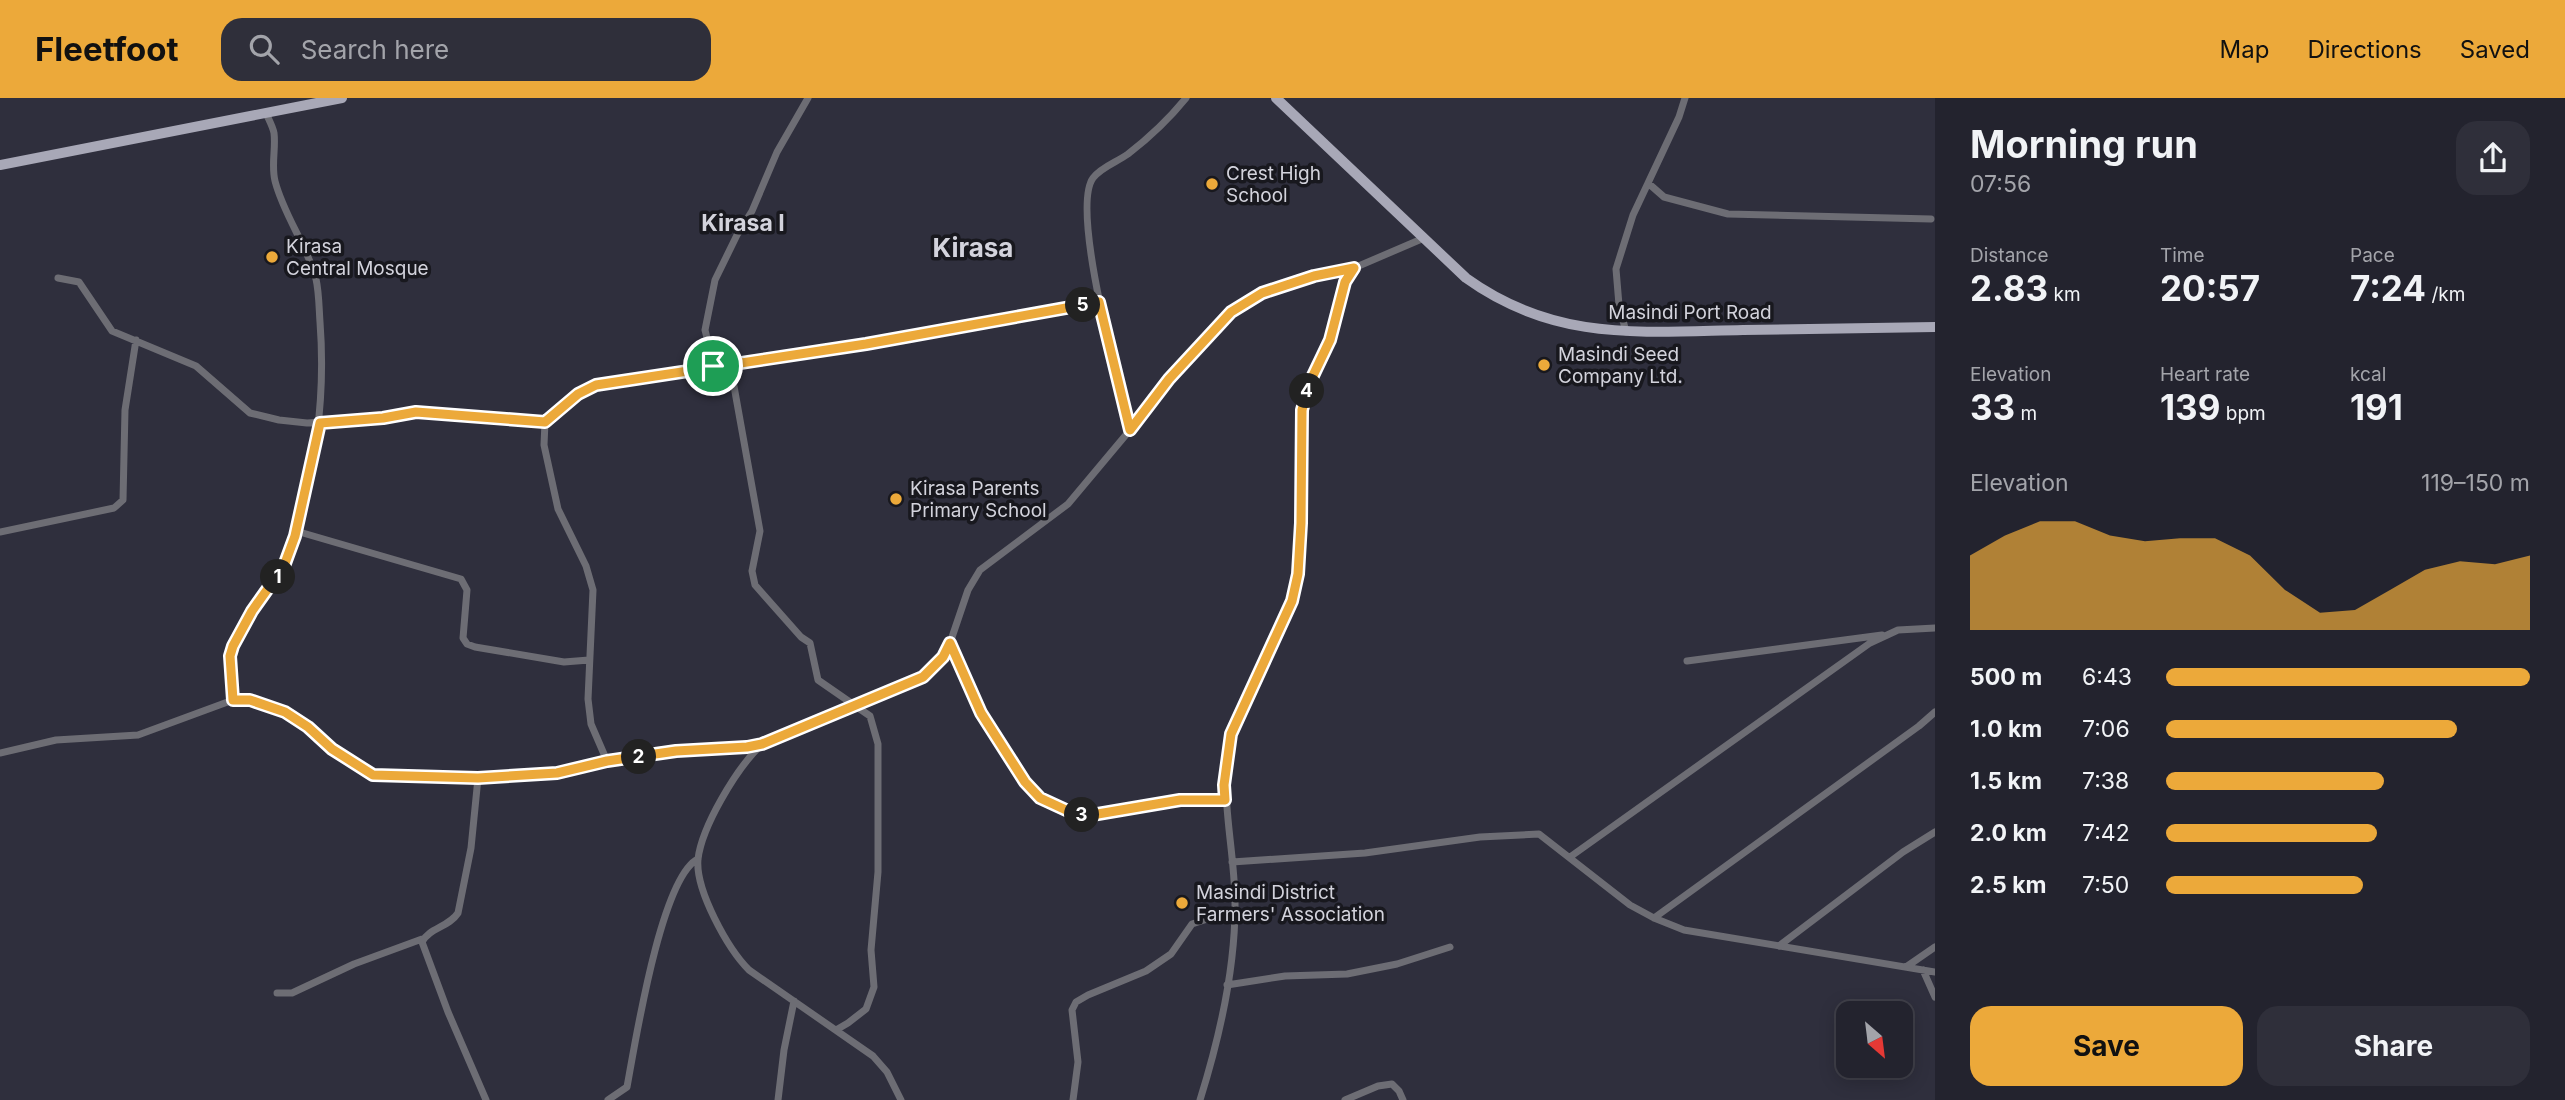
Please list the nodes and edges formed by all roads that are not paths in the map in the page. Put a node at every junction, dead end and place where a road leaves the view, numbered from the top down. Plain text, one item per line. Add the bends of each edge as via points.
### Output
1 (342, 98) edge
2 (808, 98) edge
3 (1186, 98) edge
4 (1276, 98) edge
5 (1685, 98) edge
6 (266, 113) junction
7 (0, 165) edge
8 (1648, 183) junction
9 (1931, 219) dead end
10 (1424, 237) junction
11 (1354, 268) junction
12 (58, 278) dead end
13 (1099, 302) junction
14 (1935, 327) edge
15 (1626, 332) junction
16 (136, 340) junction
17 (730, 364) junction
18 (713, 366) junction
19 (545, 422) junction
20 (320, 423) junction
21 (1130, 430) junction
22 (296, 531) junction
23 (0, 532) edge
24 (1935, 628) edge
25 (1886, 634) junction
26 (950, 643) junction
27 (589, 660) junction
28 (1687, 661) dead end
29 (233, 700) junction
30 (855, 704) junction
31 (1935, 712) edge
32 (762, 744) junction
33 (0, 753) edge
34 (607, 761) junction
35 (478, 778) junction
36 (1225, 800) junction
37 (1935, 832) edge
38 (1570, 858) junction
39 (698, 859) junction
40 (1232, 862) junction
41 (1235, 910) junction
42 (1654, 918) junction
43 (422, 939) junction
44 (1779, 946) junction
45 (1450, 947) dead end
46 (1935, 947) edge
47 (1906, 967) junction
48 (1923, 970) junction
49 (1935, 972) edge
50 (1227, 985) junction
51 (277, 993) dead end
52 (1935, 997) edge
53 (794, 1001) junction
54 (836, 1030) junction
55 (486, 1100) edge
56 (608, 1100) edge
57 (778, 1100) edge
58 (901, 1100) edge
59 (1073, 1100) edge
60 (1200, 1100) edge
61 (1345, 1100) edge
62 (1403, 1100) edge

1 - 6 main road
2 - 18 street via 715,280 705,330
3 - 13 street via 1150,136 1092,179 1086,196
4 - 10 main road, Masindi Port Road
5 - 8 street
6 - 7 main road
6 - 20 street via 274,132 275,181 317,285
8 - 9 street via 1664,197 1728,214
8 - 15 street via 1616,270
10 - 11 street
10 - 15 main road, Masindi Port Road via 1466,278 1521,310 1572,326
11 - 21 street via 1262,293 1231,312 1169,379
11 - 36 street via 1345,282 1330,340 1302,410 1301,523 1292,601 1231,734
12 - 16 street via 79,282 112,331
13 - 17 street
13 - 21 street
14 - 15 main road, Masindi Port Road
16 - 20 street via 196,366 250,413
16 - 23 street via 125,410 123,500 114,508
17 - 18 street
17 - 30 street via 760,531 752,571 755,585 810,643 818,680
18 - 19 street via 596,385
19 - 20 street via 416,412
19 - 27 street via 544,445 558,509 593,590
20 - 22 street
21 - 26 street via 1068,504 980,570
22 - 27 street via 461,579 467,590 463,638 467,644 564,662
22 - 29 street via 278,576 233,646
24 - 25 street via 1898,629
25 - 28 street
25 - 38 street
26 - 30 street via 923,677
26 - 36 street via 981,713 1040,798 1086,816 1180,800
27 - 34 street via 591,724
29 - 33 street via 138,735 56,740
29 - 35 street via 250,700 285,712 373,775
30 - 32 street
30 - 54 street via 870,716 878,744 871,950 874,987 866,1009
31 - 42 street
32 - 34 street
32 - 39 street via 733,779
34 - 35 street via 557,773
35 - 43 street via 460,907 452,922
36 - 40 street
37 - 44 street
38 - 40 street via 1543,836 1531,833 1385,851
38 - 42 street
39 - 53 street via 706,895 732,949 749,970
39 - 56 street via 678,882 656,950 627,1087
40 - 41 street
41 - 50 street
41 - 59 street via 1192,924 1167,957 1073,1005 1078,1062
42 - 44 street via 1684,930
43 - 51 street via 292,993
43 - 55 street
44 - 47 street
45 - 50 street via 1347,974 1286,976
46 - 47 street
47 - 48 street
48 - 49 street
48 - 52 street
50 - 60 street
53 - 54 street
53 - 57 street
54 - 58 street via 873,1056
61 - 62 street via 1392,1084

